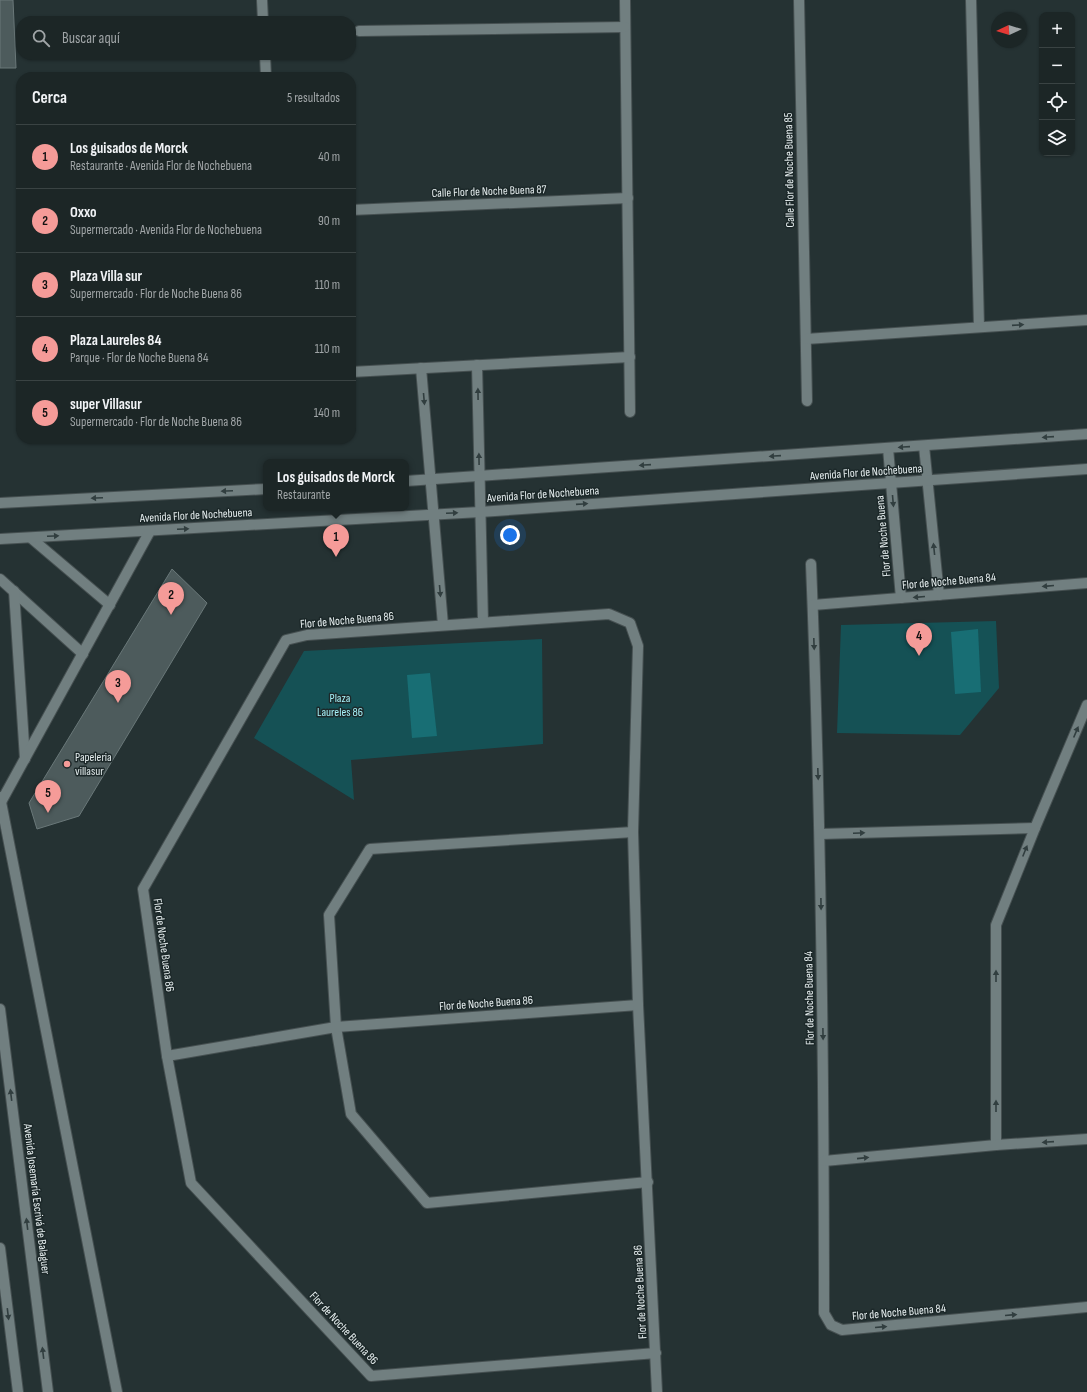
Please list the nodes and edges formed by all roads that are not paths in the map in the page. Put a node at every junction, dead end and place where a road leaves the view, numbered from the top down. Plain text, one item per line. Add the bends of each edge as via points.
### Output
1 (262, 0) edge
2 (625, 0) edge
3 (799, 0) edge
4 (971, 0) edge
5 (263, 16) edge
6 (625, 27) junction
7 (359, 31) dead end
8 (265, 60) edge
9 (266, 72) edge
10 (628, 198) junction
11 (356, 210) edge
12 (1087, 320) edge
13 (979, 327) junction
14 (806, 338) junction
15 (630, 357) junction
16 (477, 365) junction
17 (421, 368) junction
18 (356, 372) edge
19 (807, 401) dead end
20 (630, 412) dead end
21 (1087, 434) edge
22 (924, 446) junction
23 (888, 448) junction
24 (1087, 469) edge
25 (479, 477) junction
26 (431, 480) junction
27 (927, 480) junction
28 (409, 481) edge
29 (891, 483) junction
30 (263, 489) edge
31 (0, 503) edge
32 (480, 512) junction
33 (434, 514) junction
34 (150, 531) junction
35 (31, 538) junction
36 (0, 540) edge
37 (811, 564) dead end
38 (0, 579) edge
39 (1087, 582) edge
40 (14, 591) junction
41 (939, 595) junction
42 (901, 598) junction
43 (110, 605) junction
44 (813, 605) junction
45 (483, 622) junction
46 (443, 625) junction
47 (83, 654) junction
48 (1087, 705) edge
49 (25, 759) junction
50 (0, 800) edge
51 (1034, 828) junction
52 (633, 832) junction
53 (820, 834) junction
54 (638, 1005) junction
55 (0, 1009) edge
56 (336, 1027) junction
57 (167, 1056) junction
58 (1087, 1139) edge
59 (996, 1145) junction
60 (824, 1161) junction
61 (648, 1182) junction
62 (0, 1248) edge
63 (1087, 1307) edge
64 (656, 1353) junction
65 (18, 1392) edge
66 (48, 1392) edge
67 (117, 1392) edge
68 (658, 1392) edge

1 - 5 street
2 - 6 street
3 - 14 street, Calle Flor de Noche Buena 85
4 - 13 street
6 - 7 street
6 - 10 street
8 - 9 street
10 - 11 street, Calle Flor de Noche Buena 87
10 - 15 street
13 -> 12 street
13 - 14 street
14 - 19 street, Calle Flor de Noche Buena 85
15 - 16 street
15 - 20 street
16 - 17 street
25 -> 16 street
17 - 18 street
17 -> 26 street
21 -> 22 street, Avenida Flor de Nochebuena
22 -> 23 street, Avenida Flor de Nochebuena
22 - 27 street
23 -> 25 street, Avenida Flor de Nochebuena
23 - 29 street, Flor de Noche Buena
24 - 27 street, Avenida Flor de Nochebuena
25 - 26 street, Avenida Flor de Nochebuena
25 - 32 street
26 - 28 street, Avenida Flor de Nochebuena
26 - 33 street
27 - 29 street, Avenida Flor de Nochebuena
41 -> 27 street
32 -> 29 street, Avenida Flor de Nochebuena
29 -> 42 street, Flor de Noche Buena
30 -> 31 street, Avenida Flor de Nochebuena
33 -> 32 street, Avenida Flor de Nochebuena
32 - 45 street
34 -> 33 street, Avenida Flor de Nochebuena
33 -> 46 street
35 -> 34 street, Avenida Flor de Nochebuena
34 - 43 street
35 - 36 street, Avenida Flor de Nochebuena
35 - 43 street
37 - 44 street, Flor de Noche Buena 84
38 - 40 street
39 -> 41 street, Flor de Noche Buena 84
40 - 47 street
40 - 49 street
41 -> 42 street, Flor de Noche Buena 84
42 - 44 street, Flor de Noche Buena 84
43 - 47 street
44 -> 53 street, Flor de Noche Buena 84
45 - 46 street, Flor de Noche Buena 86
45 - 52 street, Flor de Noche Buena 86 via 609,614 630,623 638,646
46 - 57 street, Flor de Noche Buena 86 via 307,634 286,640 143,889
47 - 49 street
51 -> 48 street
49 - 50 street
50 - 67 street
53 -> 51 street
59 -> 51 street via 996,925
52 - 54 street, Flor de Noche Buena 86
52 - 56 street via 370,849 329,915
53 -> 60 street, Flor de Noche Buena 84
54 - 56 street, Flor de Noche Buena 86
54 - 61 street, Flor de Noche Buena 86
66 -> 55 street, Avenida Josemaría Escrivá de Balaguer
56 - 57 street, Flor de Noche Buena 86
56 - 61 street via 351,1114 427,1203
57 - 64 street, Flor de Noche Buena 86 via 191,1183 371,1376
58 -> 59 street
60 -> 59 street
60 -> 63 street, Flor de Noche Buena 84 via 824,1313 831,1325 842,1330
61 - 64 street, Flor de Noche Buena 86
62 -> 65 street
64 - 68 street, Flor de Noche Buena 86

